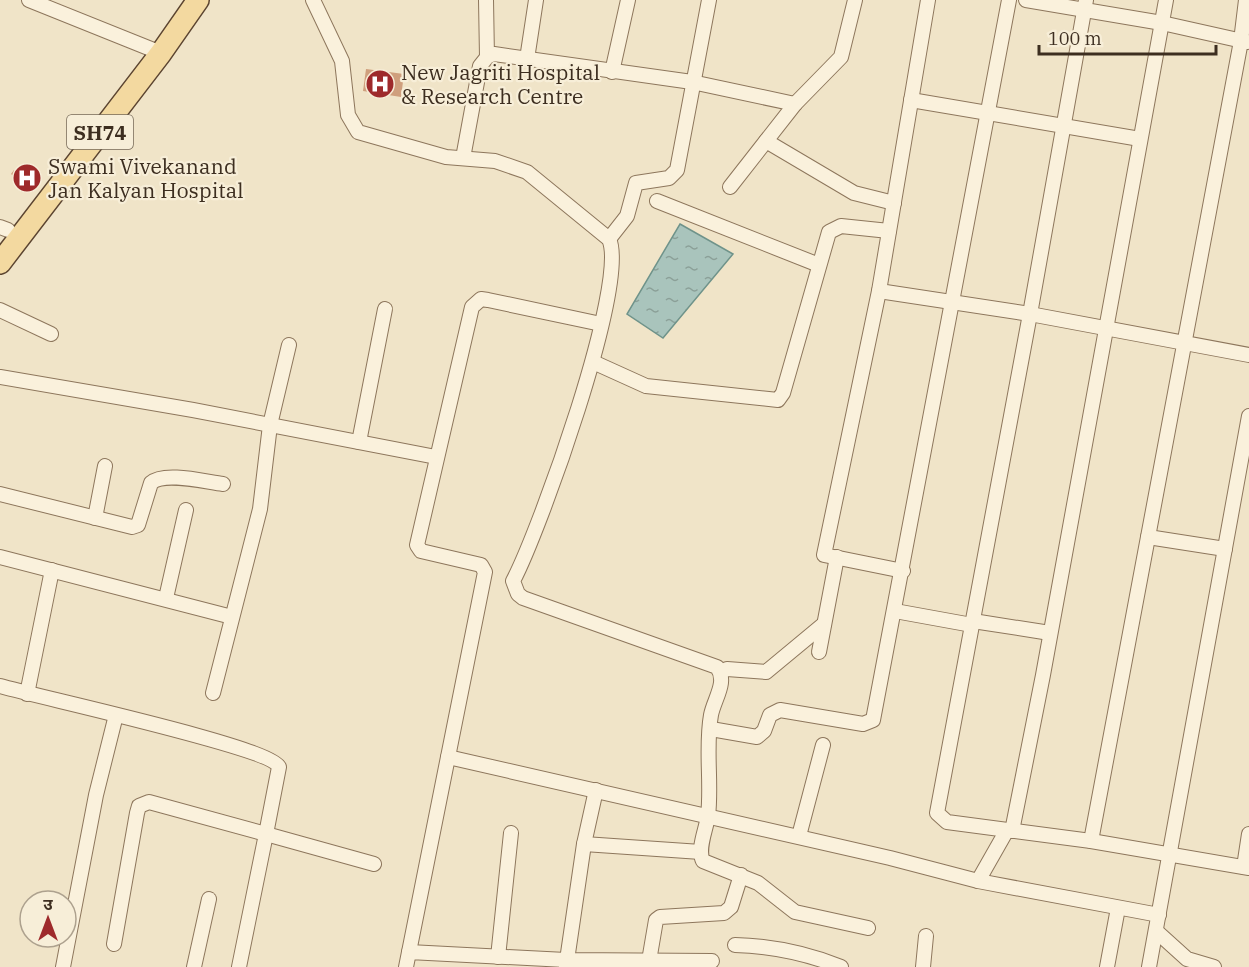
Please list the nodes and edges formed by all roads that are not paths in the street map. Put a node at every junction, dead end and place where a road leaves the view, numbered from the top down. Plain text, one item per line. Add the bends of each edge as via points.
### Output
1 (29, 0) edge
2 (182, 0) edge
3 (198, 0) edge
4 (313, 0) edge
5 (486, 0) edge
6 (537, 0) edge
7 (628, 0) edge
8 (709, 0) edge
9 (855, 0) edge
10 (928, 0) edge
11 (1009, 0) edge
12 (1026, 0) edge
13 (1166, 0) edge
14 (1246, 0) edge
15 (1084, 5) edge
16 (1162, 23) junction
17 (1245, 42) edge
18 (155, 50) junction
19 (487, 57) junction
20 (527, 59) junction
21 (612, 72) junction
22 (692, 82) junction
23 (911, 100) junction
24 (795, 104) junction
25 (987, 113) junction
26 (1063, 124) junction
27 (1140, 139) junction
28 (766, 141) junction
29 (463, 158) junction
30 (730, 188) dead end
31 (657, 201) dead end
32 (894, 203) junction
33 (889, 231) junction
34 (3, 233) edge
35 (609, 238) junction
36 (0, 263) edge
37 (819, 265) junction
38 (879, 291) junction
39 (950, 303) junction
40 (385, 309) dead end
41 (0, 310) edge
42 (1030, 314) junction
43 (601, 324) junction
44 (1105, 329) junction
45 (51, 334) dead end
46 (1183, 344) junction
47 (289, 345) dead end
48 (1249, 355) edge
49 (592, 362) junction
50 (0, 377) edge
51 (1249, 416) edge
52 (270, 425) junction
53 (359, 442) junction
54 (436, 457) junction
55 (105, 466) dead end
56 (223, 484) dead end
57 (0, 494) edge
58 (186, 510) dead end
59 (95, 518) junction
60 (1148, 537) junction
61 (1225, 549) junction
62 (0, 557) edge
63 (837, 557) junction
64 (52, 570) junction
65 (903, 571) junction
66 (166, 598) junction
67 (895, 611) junction
68 (232, 617) junction
69 (972, 623) junction
70 (824, 624) junction
71 (1050, 633) junction
72 (819, 652) dead end
73 (720, 672) junction
74 (0, 686) edge
75 (213, 693) dead end
76 (27, 694) junction
77 (116, 715) junction
78 (711, 729) junction
79 (823, 745) dead end
80 (448, 757) junction
81 (596, 790) junction
82 (708, 815) junction
83 (1010, 830) junction
84 (512, 832) dead end
85 (266, 834) junction
86 (1249, 834) edge
87 (799, 836) junction
88 (1091, 841) junction
89 (584, 844) junction
90 (701, 852) junction
91 (1170, 853) junction
92 (374, 864) dead end
93 (1246, 867) edge
94 (741, 875) junction
95 (978, 881) junction
96 (209, 899) dead end
97 (1118, 908) junction
98 (1159, 915) junction
99 (868, 928) dead end
100 (1156, 931) junction
101 (926, 936) dead end
102 (114, 944) dead end
103 (735, 945) dead end
104 (409, 952) junction
105 (498, 957) junction
106 (649, 961) junction
107 (712, 961) dead end
108 (566, 964) edge
109 (63, 967) edge
110 (194, 967) edge
111 (239, 967) edge
112 (406, 967) edge
113 (840, 967) edge
114 (923, 967) edge
115 (1107, 967) edge
116 (1149, 967) edge
117 (1214, 967) edge

1 - 18 street
2 - 18 main road, SH74
3 - 18 main road, SH74
4 - 29 street via 342,62 347,108 358,132 446,157
5 - 19 street
6 - 20 street
7 - 21 street
8 - 22 street
9 - 24 street via 841,57
10 - 23 street
11 - 25 street
12 - 15 street
13 - 16 street
14 - 17 street
15 - 16 street
15 - 26 street
16 - 17 street
16 - 27 street
17 - 46 street
18 - 34 main road, SH74
18 - 36 main road, SH74
19 - 20 street via 494,54
19 - 29 street via 480,66
20 - 21 street
21 - 22 street
22 - 24 street
22 - 35 street via 677,170 669,178 636,183 627,216
23 - 25 street
23 - 32 street
24 - 28 street
25 - 26 street
25 - 39 street
26 - 27 street
26 - 42 street
27 - 44 street
28 - 30 street
28 - 32 street via 854,193
29 - 35 street via 495,161 527,172
31 - 37 street
32 - 33 street
33 - 37 street via 835,228 829,232
33 - 38 street
35 - 43 street via 613,250
37 - 49 street via 778,400 646,386
38 - 39 street
38 - 63 street via 824,555
39 - 42 street
39 - 65 street
40 - 53 street
41 - 45 street
42 - 44 street
42 - 69 street
43 - 49 street
43 - 54 street via 488,300 475,302
44 - 46 street
44 - 71 street
46 - 48 street
46 - 60 street
47 - 52 street
49 - 73 street via 560,464 513,581 515,588 523,598 717,667
50 - 52 street
51 - 61 street
52 - 53 street
52 - 68 street via 260,509
53 - 54 street
54 - 80 street via 418,549 485,568
55 - 59 street
56 - 59 street via 156,479 135,527
57 - 59 street
58 - 66 street
60 - 61 street
60 - 88 street
61 - 91 street
62 - 64 street
63 - 65 street
63 - 70 street
64 - 66 street
64 - 76 street
65 - 67 street
66 - 68 street
67 - 69 street
67 - 78 street via 870,724 780,710 770,715 757,737
68 - 75 street
69 - 71 street
69 - 83 street via 936,813 947,822
70 - 72 street
70 - 73 street via 766,672
71 - 83 street
73 - 78 street via 721,685
74 - 76 street
76 - 77 street
77 - 85 street via 273,759 279,767
77 - 109 street via 96,795
78 - 82 street
79 - 87 street
80 - 81 street
80 - 104 street
81 - 82 street
81 - 89 street
82 - 87 street
82 - 90 street
83 - 88 street
83 - 95 street
84 - 105 street
85 - 92 street
85 - 102 street via 143,803 137,813
85 - 111 street
86 - 93 street
87 - 95 street
88 - 91 street
89 - 90 street
89 - 108 street
90 - 94 street via 707,864
91 - 93 street
91 - 98 street
94 - 99 street via 758,883 795,912
94 - 106 street via 731,907 724,913 656,920
95 - 97 street
96 - 110 street
97 - 98 street
97 - 115 street
98 - 100 street
100 - 116 street
100 - 117 street via 1187,958
101 - 114 street
103 - 113 street via 798,952
104 - 105 street
104 - 112 street
105 - 108 street
106 - 107 street
106 - 108 street

